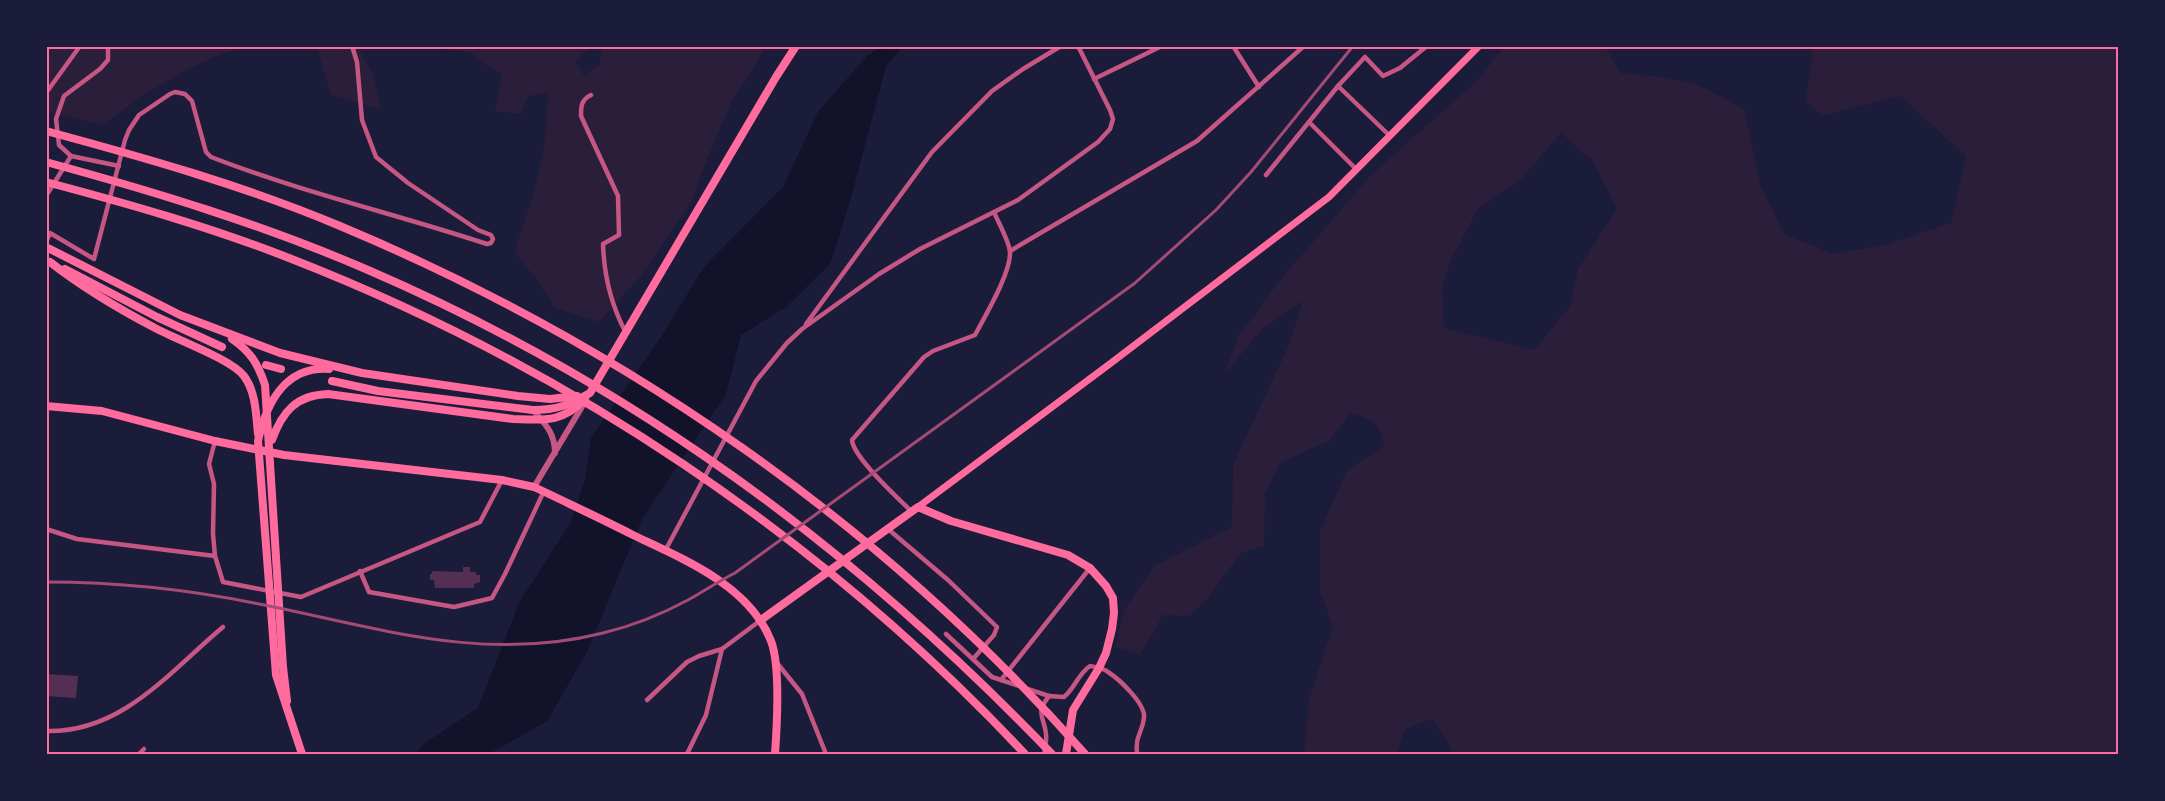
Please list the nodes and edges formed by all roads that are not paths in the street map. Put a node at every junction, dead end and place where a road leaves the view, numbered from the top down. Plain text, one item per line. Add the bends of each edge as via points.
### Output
1 (80, 46) edge
2 (108, 46) edge
3 (352, 46) edge
4 (796, 46) edge
5 (1061, 46) edge
6 (1078, 46) edge
7 (1162, 46) edge
8 (1233, 46) edge
9 (1292, 46) edge
10 (1304, 46) edge
11 (1427, 46) edge
12 (1479, 46) edge
13 (1297, 54) junction
14 (1094, 79) junction
15 (1338, 86) junction
16 (1259, 87) junction
17 (46, 93) edge
18 (591, 95) dead end
19 (1310, 122) junction
20 (46, 131) edge
21 (1390, 136) junction
22 (71, 156) junction
23 (46, 162) edge
24 (119, 166) junction
25 (1356, 169) junction
26 (1266, 175) dead end
27 (46, 182) edge
28 (46, 196) edge
29 (994, 212) junction
30 (47, 240) edge
31 (46, 247) edge
32 (1010, 251) junction
33 (94, 259) junction
34 (48, 261) edge
35 (90, 268) junction
36 (802, 328) junction
37 (221, 332) junction
38 (626, 334) junction
39 (222, 347) dead end
40 (266, 365) dead end
41 (281, 369) dead end
42 (342, 369) junction
43 (332, 381) dead end
44 (590, 393) junction
45 (46, 406) edge
46 (268, 407) junction
47 (533, 410) junction
48 (542, 420) junction
49 (215, 441) junction
50 (258, 441) junction
51 (270, 444) junction
52 (555, 453) junction
53 (502, 480) junction
54 (534, 487) junction
55 (544, 491) junction
56 (915, 509) junction
57 (46, 529) edge
58 (888, 529) junction
59 (661, 549) junction
60 (215, 556) junction
61 (1090, 568) junction
62 (360, 571) junction
63 (761, 620) junction
64 (223, 627) dead end
65 (946, 634) dead end
66 (722, 649) junction
67 (973, 659) junction
68 (775, 661) junction
69 (1099, 668) junction
70 (1001, 680) junction
71 (1049, 696) junction
72 (647, 700) dead end
73 (289, 716) junction
74 (46, 731) edge
75 (144, 749) dead end
76 (139, 754) edge
77 (302, 754) edge
78 (687, 754) edge
79 (775, 754) edge
80 (826, 754) edge
81 (1026, 754) edge
82 (1044, 754) edge
83 (1052, 754) edge
84 (1066, 754) edge
85 (1085, 754) edge
86 (1137, 754) edge

1 - 17 street
2 - 22 street via 108,60 64,96 56,119 59,146
3 - 24 street via 362,120 376,157 454,215 491,235 491,243 211,157 206,152 192,101 180,92 163,98 139,115 129,130
4 - 38 main road
5 - 36 street via 992,91 932,152
6 - 14 street
7 - 14 street
8 - 16 street
9 - 13 street
10 - 13 street
11 - 15 street via 1383,76 1365,57
12 - 21 main road
13 - 16 street
14 - 29 street via 1113,119 1110,129 1018,200
15 - 19 street
15 - 21 street
16 - 32 street via 1197,141
18 - 38 street via 582,103 581,116 618,196 619,235 603,244 603,256 615,312
19 - 25 street
19 - 26 street
20 - 85 highway via 234,186 338,225 474,286 572,339 697,415 838,519 960,627
21 - 25 main road
22 - 24 street
22 - 28 street
23 - 83 highway via 143,188 274,233 366,269 538,353 687,444 819,539 938,642
24 - 33 street
25 - 56 main road via 1329,197
27 - 81 highway via 235,238 328,274 518,364 639,435 807,554 876,610
29 - 32 street
29 - 36 street via 900,261
30 - 33 street via 50,233
31 - 35 main road
32 - 56 street via 997,293 975,335 924,357 852,440 858,455
33 - 35 street
34 - 39 main road
34 - 50 main road via 153,327 238,370 254,399
35 - 37 main road
36 - 59 street via 756,381
37 - 42 main road
37 - 46 main road via 258,362
38 - 44 main road
40 - 41 main road
42 - 44 main road via 518,396 559,399
42 - 46 main road via 321,368 294,377
43 - 47 main road via 378,391
44 - 47 main road via 567,406
44 - 48 main road via 573,411
44 - 52 street
45 - 49 main road via 102,411
46 - 50 main road
46 - 51 main road
47 - 48 street
48 - 51 main road via 316,394 287,411
48 - 52 street via 552,432
49 - 53 main road via 295,456
49 - 60 street via 209,464 214,484
50 - 73 main road via 276,675
51 - 73 main road
52 - 54 street
53 - 54 main road
53 - 62 street via 480,522
54 - 55 main road
55 - 59 main road
55 - 62 street via 492,598 454,607 369,592
56 - 58 main road
56 - 61 main road via 1054,549
57 - 60 street via 77,539
58 - 63 main road
58 - 67 street via 997,627
59 - 63 main road via 715,578
60 - 62 street via 223,582 301,597
61 - 69 main road via 1113,598 1106,653
61 - 70 street
63 - 66 street
63 - 68 main road
64 - 74 street via 139,700 108,719 75,730
65 - 67 street
66 - 72 street via 687,662
66 - 78 street via 706,715
67 - 70 street
68 - 79 main road
68 - 80 street via 802,694
69 - 71 street via 1090,666 1083,670 1072,691 1064,697
69 - 84 main road via 1074,710
69 - 86 street via 1138,700 1144,712
70 - 71 street
71 - 82 street via 1040,714 1046,732
73 - 77 main road
75 - 76 street

